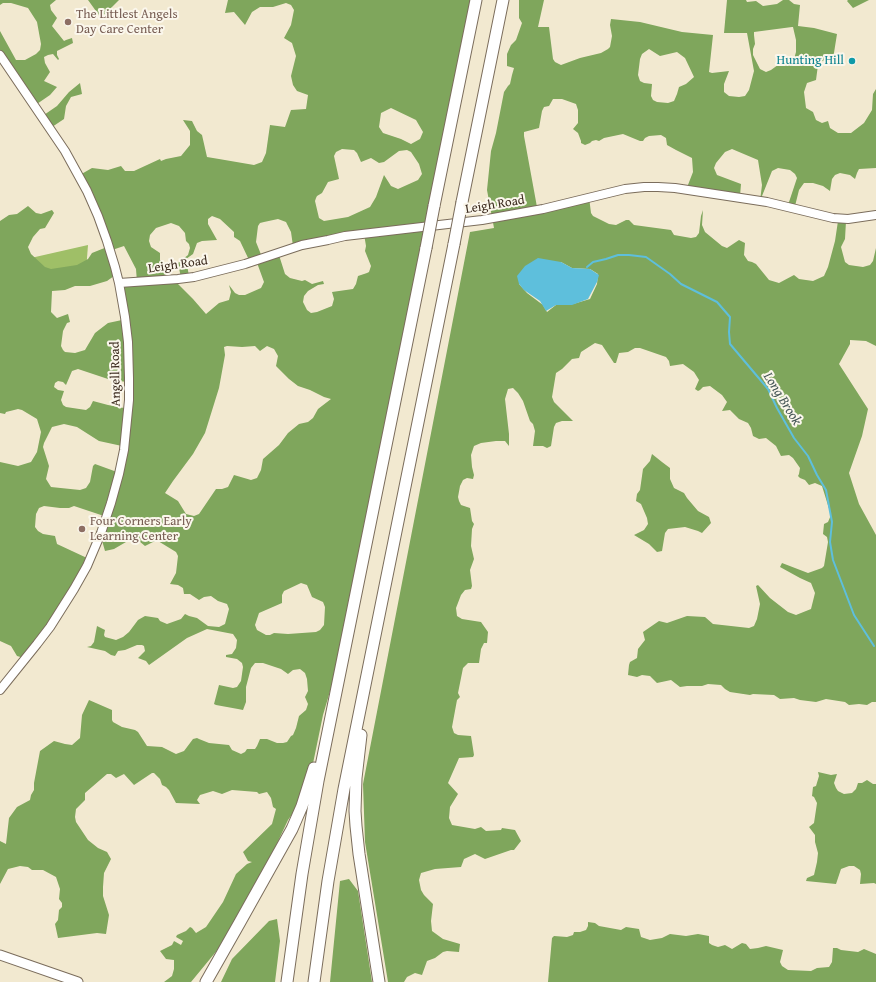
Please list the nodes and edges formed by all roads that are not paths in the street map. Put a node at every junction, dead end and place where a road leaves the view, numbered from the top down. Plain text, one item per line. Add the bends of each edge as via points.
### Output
1 (476, 0) edge
2 (503, 0) edge
3 (0, 55) edge
4 (876, 215) edge
5 (119, 284) junction
6 (372, 651) junction
7 (0, 690) edge
8 (332, 712) junction
9 (0, 955) edge
10 (78, 982) edge
11 (206, 982) edge
12 (287, 982) edge
13 (314, 982) edge
14 (379, 982) edge

1 - 8 highway, bridge
2 - 6 highway, bridge
3 - 5 street, Angell Road via 65,151 87,191 107,241
4 - 5 street, Leigh Road via 848,219 833,218 767,202 675,188 644,187 482,220 344,236 302,245 245,264 194,277
5 - 7 street, Angell Road via 128,342 129,400 119,474 111,503 87,566 74,589 50,627
6 - 13 highway via 336,835
6 - 14 highway via 356,778 355,811 359,854
8 - 11 highway via 292,829
8 - 12 highway via 302,874
9 - 10 main road

